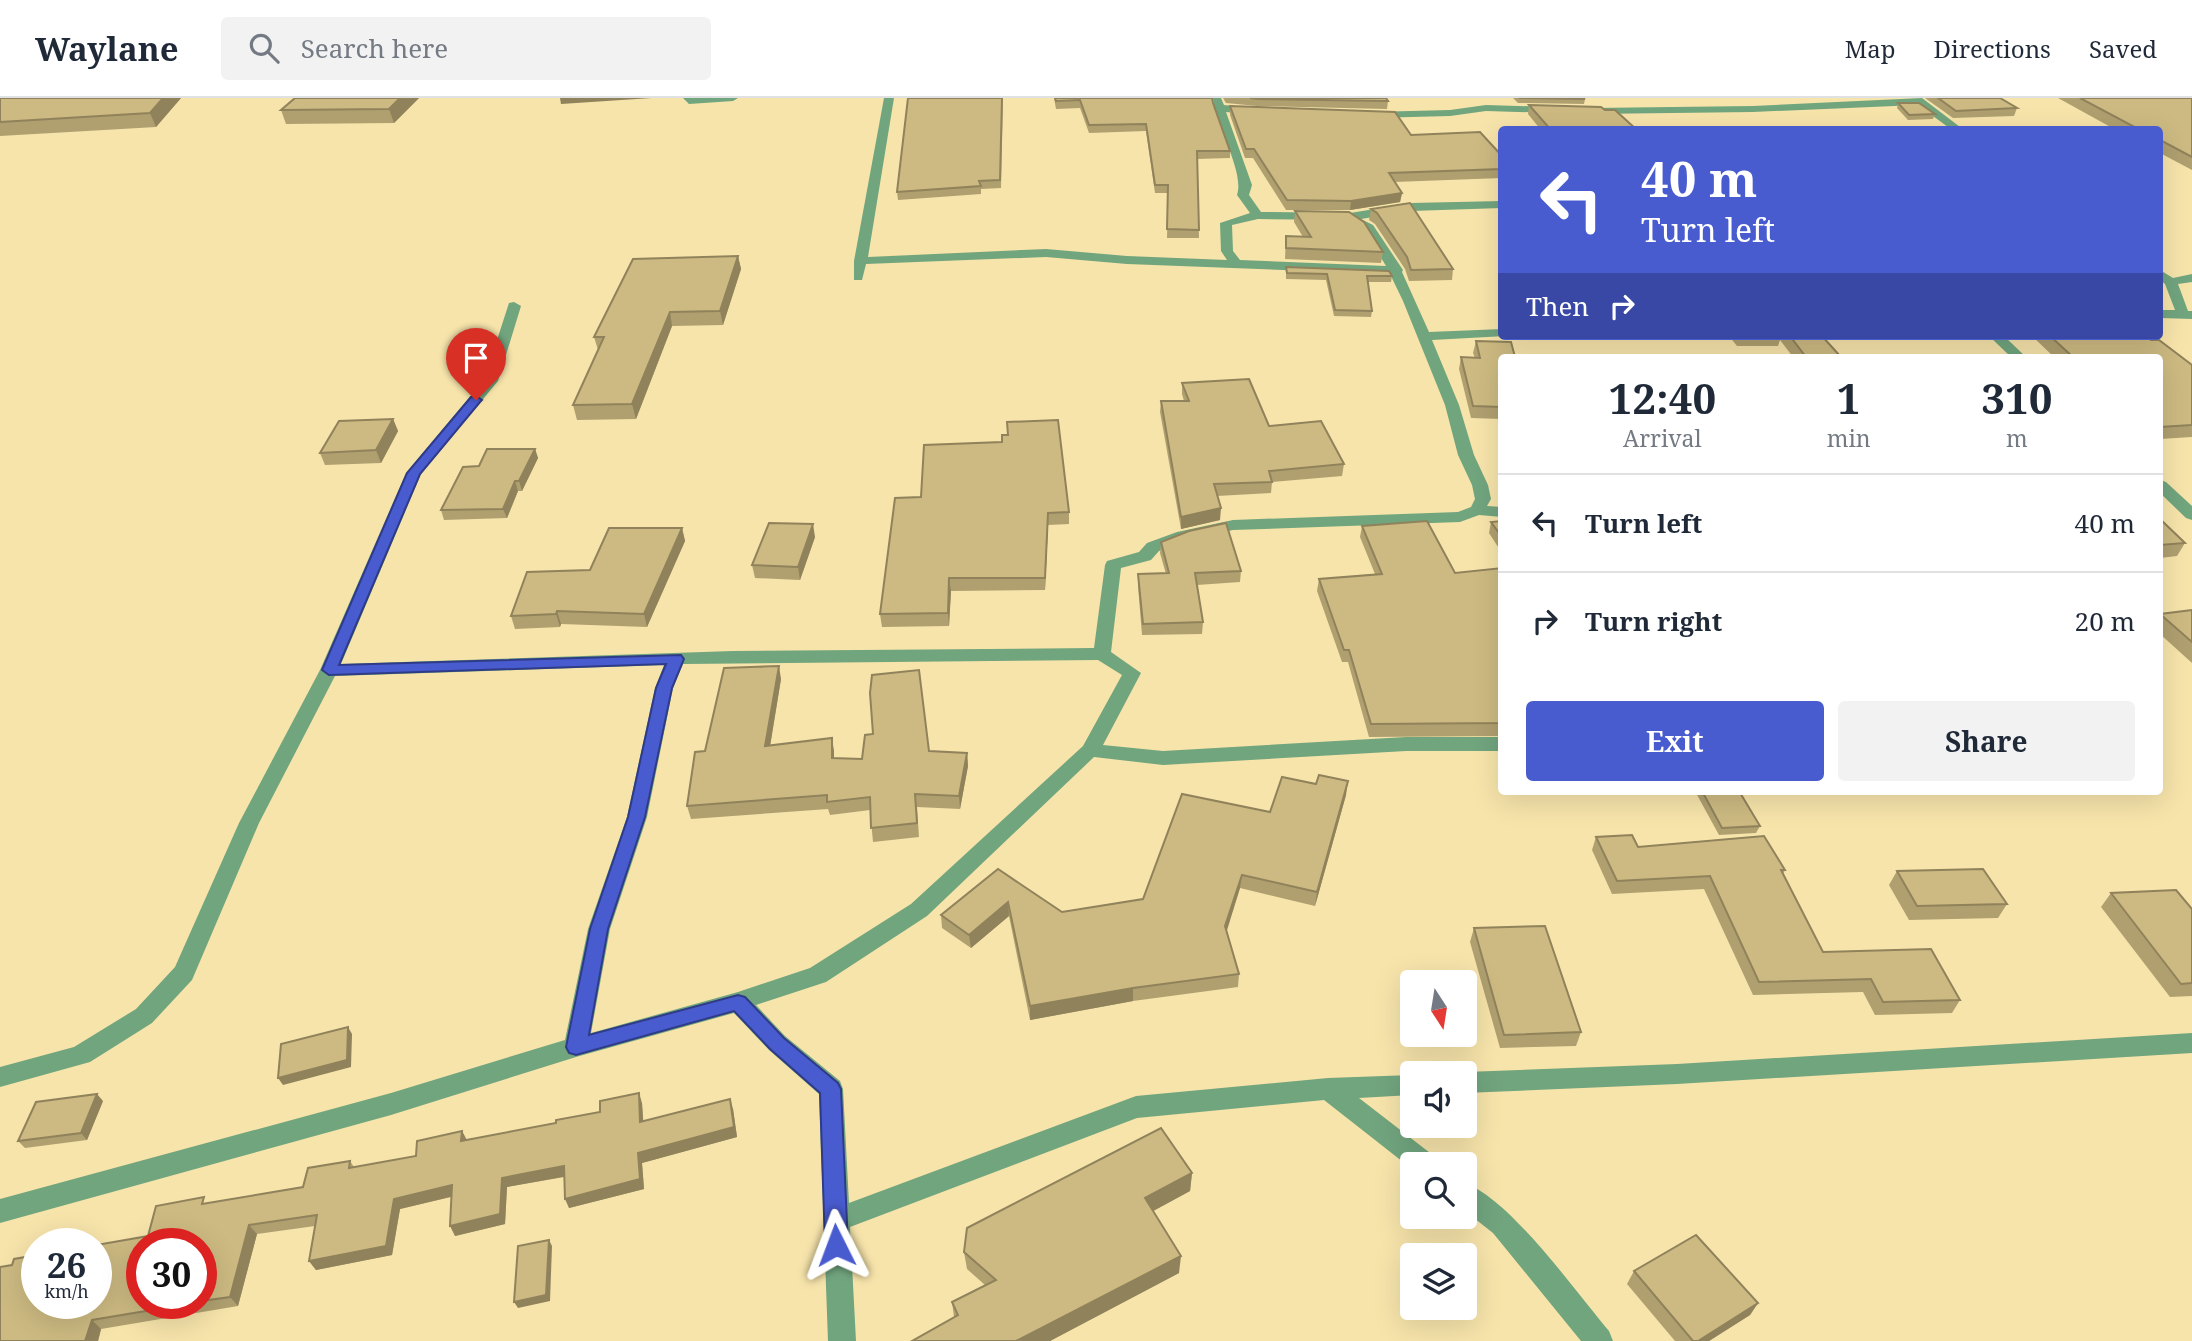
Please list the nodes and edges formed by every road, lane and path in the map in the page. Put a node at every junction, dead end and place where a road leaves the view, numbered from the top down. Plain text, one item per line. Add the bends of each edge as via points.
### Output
1 (688, 98) edge
2 (733, 98) edge
3 (889, 98) edge
4 (1918, 100) edge
5 (1218, 103) edge
6 (1483, 103) edge
7 (1568, 110) edge
8 (1581, 111) edge
9 (1268, 112) edge
10 (1361, 114) edge
11 (1954, 126) edge
12 (1498, 204) edge
13 (1258, 215) junction
14 (1350, 217) junction
15 (860, 261) junction
16 (1236, 264) junction
17 (1396, 270) junction
18 (2163, 276) edge
19 (858, 277) dead end
20 (2192, 278) edge
21 (2171, 282) junction
22 (514, 306) dead end
23 (2163, 314) edge
24 (2187, 314) edge
25 (1498, 333) edge
26 (1425, 336) junction
27 (2000, 340) edge
28 (2016, 354) edge
29 (2163, 491) edge
30 (1477, 510) junction
31 (1498, 512) edge
32 (2192, 515) edge
33 (1102, 654) junction
34 (676, 659) junction
35 (329, 670) junction
36 (1498, 744) edge
37 (1090, 750) junction
38 (738, 1002) junction
39 (2192, 1044) edge
40 (576, 1047) junction
41 (0, 1077) edge
42 (1477, 1082) edge
43 (1400, 1086) edge
44 (1328, 1089) junction
45 (1409, 1152) edge
46 (1477, 1204) edge
47 (0, 1211) edge
48 (835, 1221) junction
49 (842, 1341) edge
50 (1599, 1341) edge

1 - 2 street
3 - 15 street
4 - 8 street via 1753,109
4 - 11 street
5 - 9 street
5 - 13 street via 1245,185 1243,194
6 - 7 street
6 - 10 street via 1450,113
12 - 14 street via 1410,207
13 - 14 street
13 - 16 street via 1226,223 1227,251
14 - 17 street via 1369,228
15 - 16 street via 1046,253
15 - 19 street
16 - 17 street
17 - 26 street
18 - 21 street
20 - 21 street
21 - 24 street
22 - 35 street via 491,382 414,473
23 - 24 street
25 - 26 street
26 - 30 street via 1480,485 1482,499
27 - 28 street
29 - 32 street
30 - 31 street
30 - 33 street via 1460,517 1233,525 1153,547 1145,556 1113,565
33 - 34 street
33 - 37 street via 1132,673
34 - 35 street
34 - 40 street via 664,688 637,817 599,929
35 - 41 street via 249,823 184,972 144,1016 81,1055
36 - 37 street via 1406,744 1163,758
37 - 38 street via 919,910 818,975
38 - 40 street
38 - 48 street via 777,1044 831,1089
39 - 42 street
40 - 47 street
43 - 44 street
44 - 45 street
44 - 48 street via 1136,1107
46 - 50 street via 1502,1224
48 - 49 street

